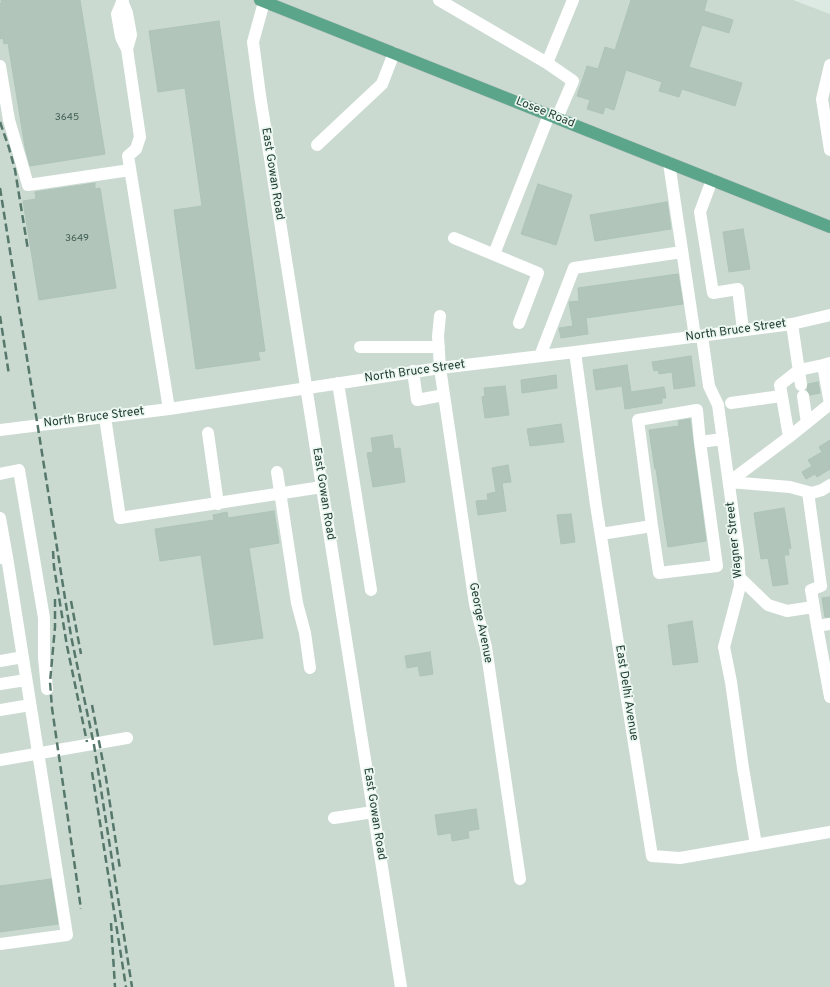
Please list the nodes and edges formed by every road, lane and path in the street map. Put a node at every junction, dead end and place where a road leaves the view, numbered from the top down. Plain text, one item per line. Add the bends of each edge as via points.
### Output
1 (122, 0) edge
2 (439, 0) edge
3 (573, 0) edge
4 (262, 1) edge
5 (394, 53) junction
6 (548, 63) junction
7 (830, 65) edge
8 (0, 66) edge
9 (553, 117) junction
10 (317, 145) dead end
11 (830, 150) edge
12 (669, 163) junction
13 (130, 170) junction
14 (712, 180) junction
15 (830, 227) edge
16 (454, 238) dead end
17 (682, 252) junction
18 (494, 254) junction
19 (830, 315) edge
20 (440, 316) dead end
21 (519, 323) dead end
22 (792, 324) junction
23 (743, 330) junction
24 (699, 336) junction
25 (360, 347) dead end
26 (439, 347) junction
27 (575, 352) junction
28 (540, 356) junction
29 (827, 364) edge
30 (440, 368) junction
31 (799, 370) junction
32 (413, 371) junction
33 (338, 383) junction
34 (306, 388) junction
35 (444, 395) junction
36 (781, 396) junction
37 (731, 403) dead end
38 (830, 404) edge
39 (169, 409) junction
40 (105, 417) junction
41 (807, 423) junction
42 (0, 430) edge
43 (208, 433) dead end
44 (789, 437) junction
45 (723, 439) junction
46 (700, 442) junction
47 (277, 472) dead end
48 (0, 474) edge
49 (729, 482) junction
50 (830, 484) edge
51 (322, 487) junction
52 (808, 492) junction
53 (281, 494) junction
54 (218, 504) junction
55 (0, 518) edge
56 (652, 526) junction
57 (601, 534) junction
58 (4, 558) edge
59 (739, 577) junction
60 (371, 590) dead end
61 (814, 606) junction
62 (830, 624) edge
63 (817, 626) junction
64 (23, 657) junction
65 (0, 661) edge
66 (310, 668) dead end
67 (26, 680) junction
68 (0, 684) edge
69 (48, 689) dead end
70 (830, 697) edge
71 (30, 705) junction
72 (0, 710) edge
73 (127, 738) dead end
74 (38, 753) junction
75 (0, 760) edge
76 (373, 812) junction
77 (334, 818) dead end
78 (830, 832) edge
79 (756, 845) junction
80 (520, 879) dead end
81 (0, 944) edge
82 (401, 987) edge

1 - 13 street via 117,14 123,18 121,37 127,49 140,137 136,149 128,156
2 - 6 street
3 - 6 street
4 - 5 main road, Losee Road
4 - 34 street, East Gowan Road via 254,50
5 - 9 main road, Losee Road
5 - 10 street via 382,84
6 - 9 street via 572,80
7 - 11 street via 822,99
8 - 13 street via 9,120 28,185
9 - 12 main road, Losee Road
9 - 18 street
12 - 14 main road, Losee Road
12 - 17 street, Wagner Street
13 - 39 street
14 - 15 main road, Losee Road
14 - 23 street via 700,212 713,293 738,289
16 - 18 street
17 - 24 street, Wagner Street
17 - 28 street via 574,268
18 - 21 street via 538,273
19 - 22 street, North Bruce Street
20 - 26 street, George Avenue
22 - 23 street, North Bruce Street
22 - 31 street
23 - 24 street, North Bruce Street
24 - 27 street, North Bruce Street
24 - 45 street, Wagner Street via 709,386 718,405
25 - 26 street
26 - 30 street, George Avenue
27 - 28 street, North Bruce Street
27 - 57 street, East Delhi Avenue
28 - 30 street, North Bruce Street
29 - 31 street
29 - 38 street
30 - 32 street, North Bruce Street
30 - 35 street, George Avenue
31 - 36 street via 780,385
31 - 41 street
32 - 33 street, North Bruce Street
32 - 35 street via 417,400
33 - 34 street, North Bruce Street
33 - 60 street
34 - 39 street, North Bruce Street
34 - 51 street, East Gowan Road
35 - 80 street, George Avenue via 475,604 486,647
36 - 37 street
36 - 44 street
38 - 41 street
39 - 40 street, North Bruce Street
40 - 42 street, North Bruce Street
40 - 54 street via 120,518
41 - 44 street
43 - 54 street
44 - 49 street
45 - 46 street
45 - 49 street, Wagner Street
46 - 56 street via 697,410 638,420
46 - 56 street via 716,566 659,573
47 - 53 street
48 - 69 street via 19,470 44,618 44,658
49 - 52 street via 790,487
49 - 59 street, Wagner Street
50 - 52 street via 822,490
51 - 53 street
51 - 76 street, East Gowan Road
52 - 61 street via 821,586 811,590
53 - 54 street
53 - 66 street via 297,604 305,633
55 - 58 street
56 - 57 street
57 - 79 street, East Delhi Avenue via 652,856 680,858
58 - 64 street
59 - 61 street via 768,606 786,611
59 - 79 street, Wagner Street via 740,586 724,647
61 - 63 street
62 - 63 street
63 - 70 street
64 - 65 street
64 - 67 street
67 - 68 street
67 - 71 street
71 - 72 street
71 - 74 street
73 - 74 street
74 - 75 street
74 - 81 street via 67,935
76 - 77 street
76 - 82 street, East Gowan Road
78 - 79 street, East Delhi Avenue

